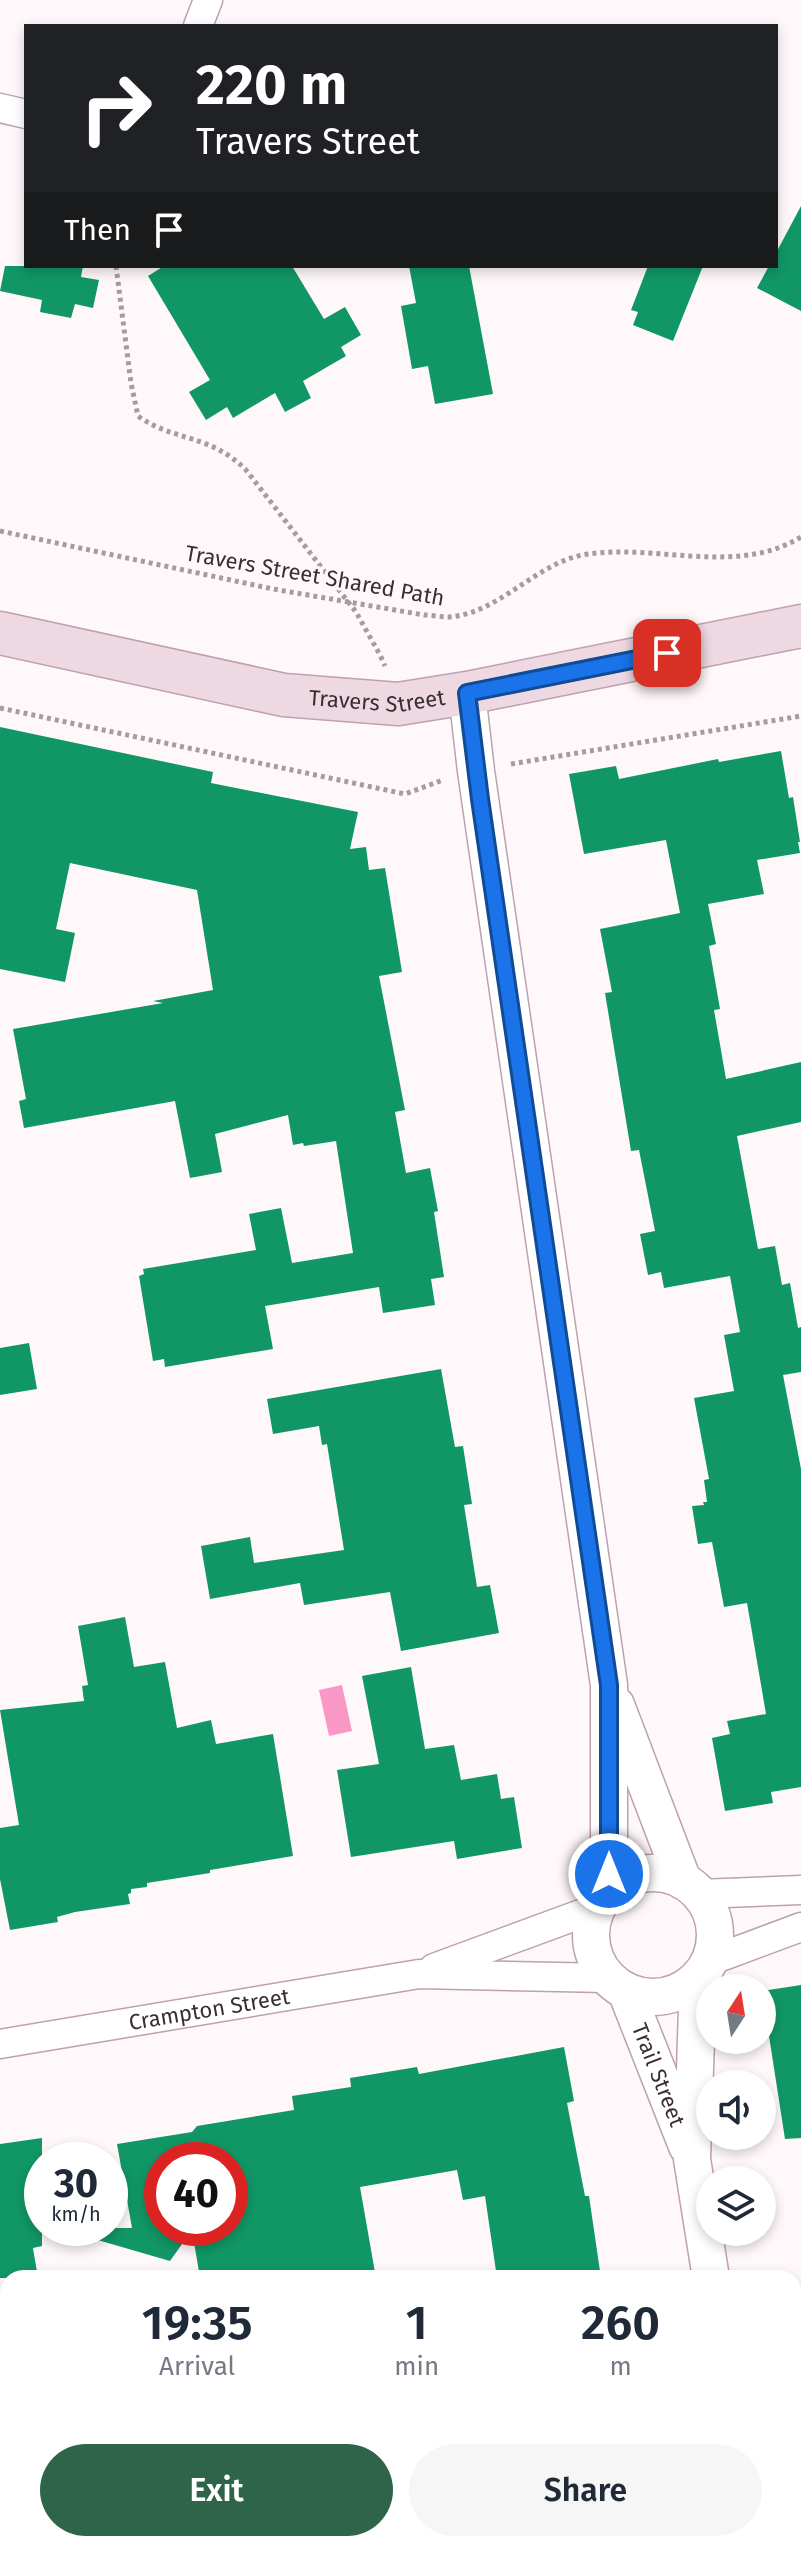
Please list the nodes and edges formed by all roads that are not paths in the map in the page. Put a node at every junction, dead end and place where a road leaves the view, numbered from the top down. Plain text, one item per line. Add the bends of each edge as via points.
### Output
1 (208, 0) edge
2 (199, 24) edge
3 (0, 108) edge
4 (24, 114) edge
5 (801, 626) edge
6 (0, 633) edge
7 (467, 693) junction
8 (609, 1685) junction
9 (691, 1887) junction
10 (801, 1890) edge
11 (603, 1899) junction
12 (801, 1927) edge
13 (704, 1970) junction
14 (419, 1974) junction
15 (617, 1985) junction
16 (0, 2044) edge
17 (692, 2159) junction
18 (710, 2270) edge

1 - 2 street
3 - 4 street
5 - 7 main road, Travers Street
6 - 7 main road, Travers Street via 284,695 398,704
7 - 8 street
8 - 9 street
8 - 11 street
9 - 10 street
9 - 11 street via 665,1874 645,1873 625,1879
9 - 13 street via 709,1909 714,1926 715,1944
11 - 14 street, Crampton Street
11 - 15 street via 591,1925 591,1944 597,1962
12 - 13 street
13 - 15 street via 682,1990 664,1997 644,1997
13 - 17 street, Trail Street
14 - 15 street, Crampton Street
14 - 16 street, Crampton Street
15 - 17 street, Trail Street
17 - 18 street, Trail Street

